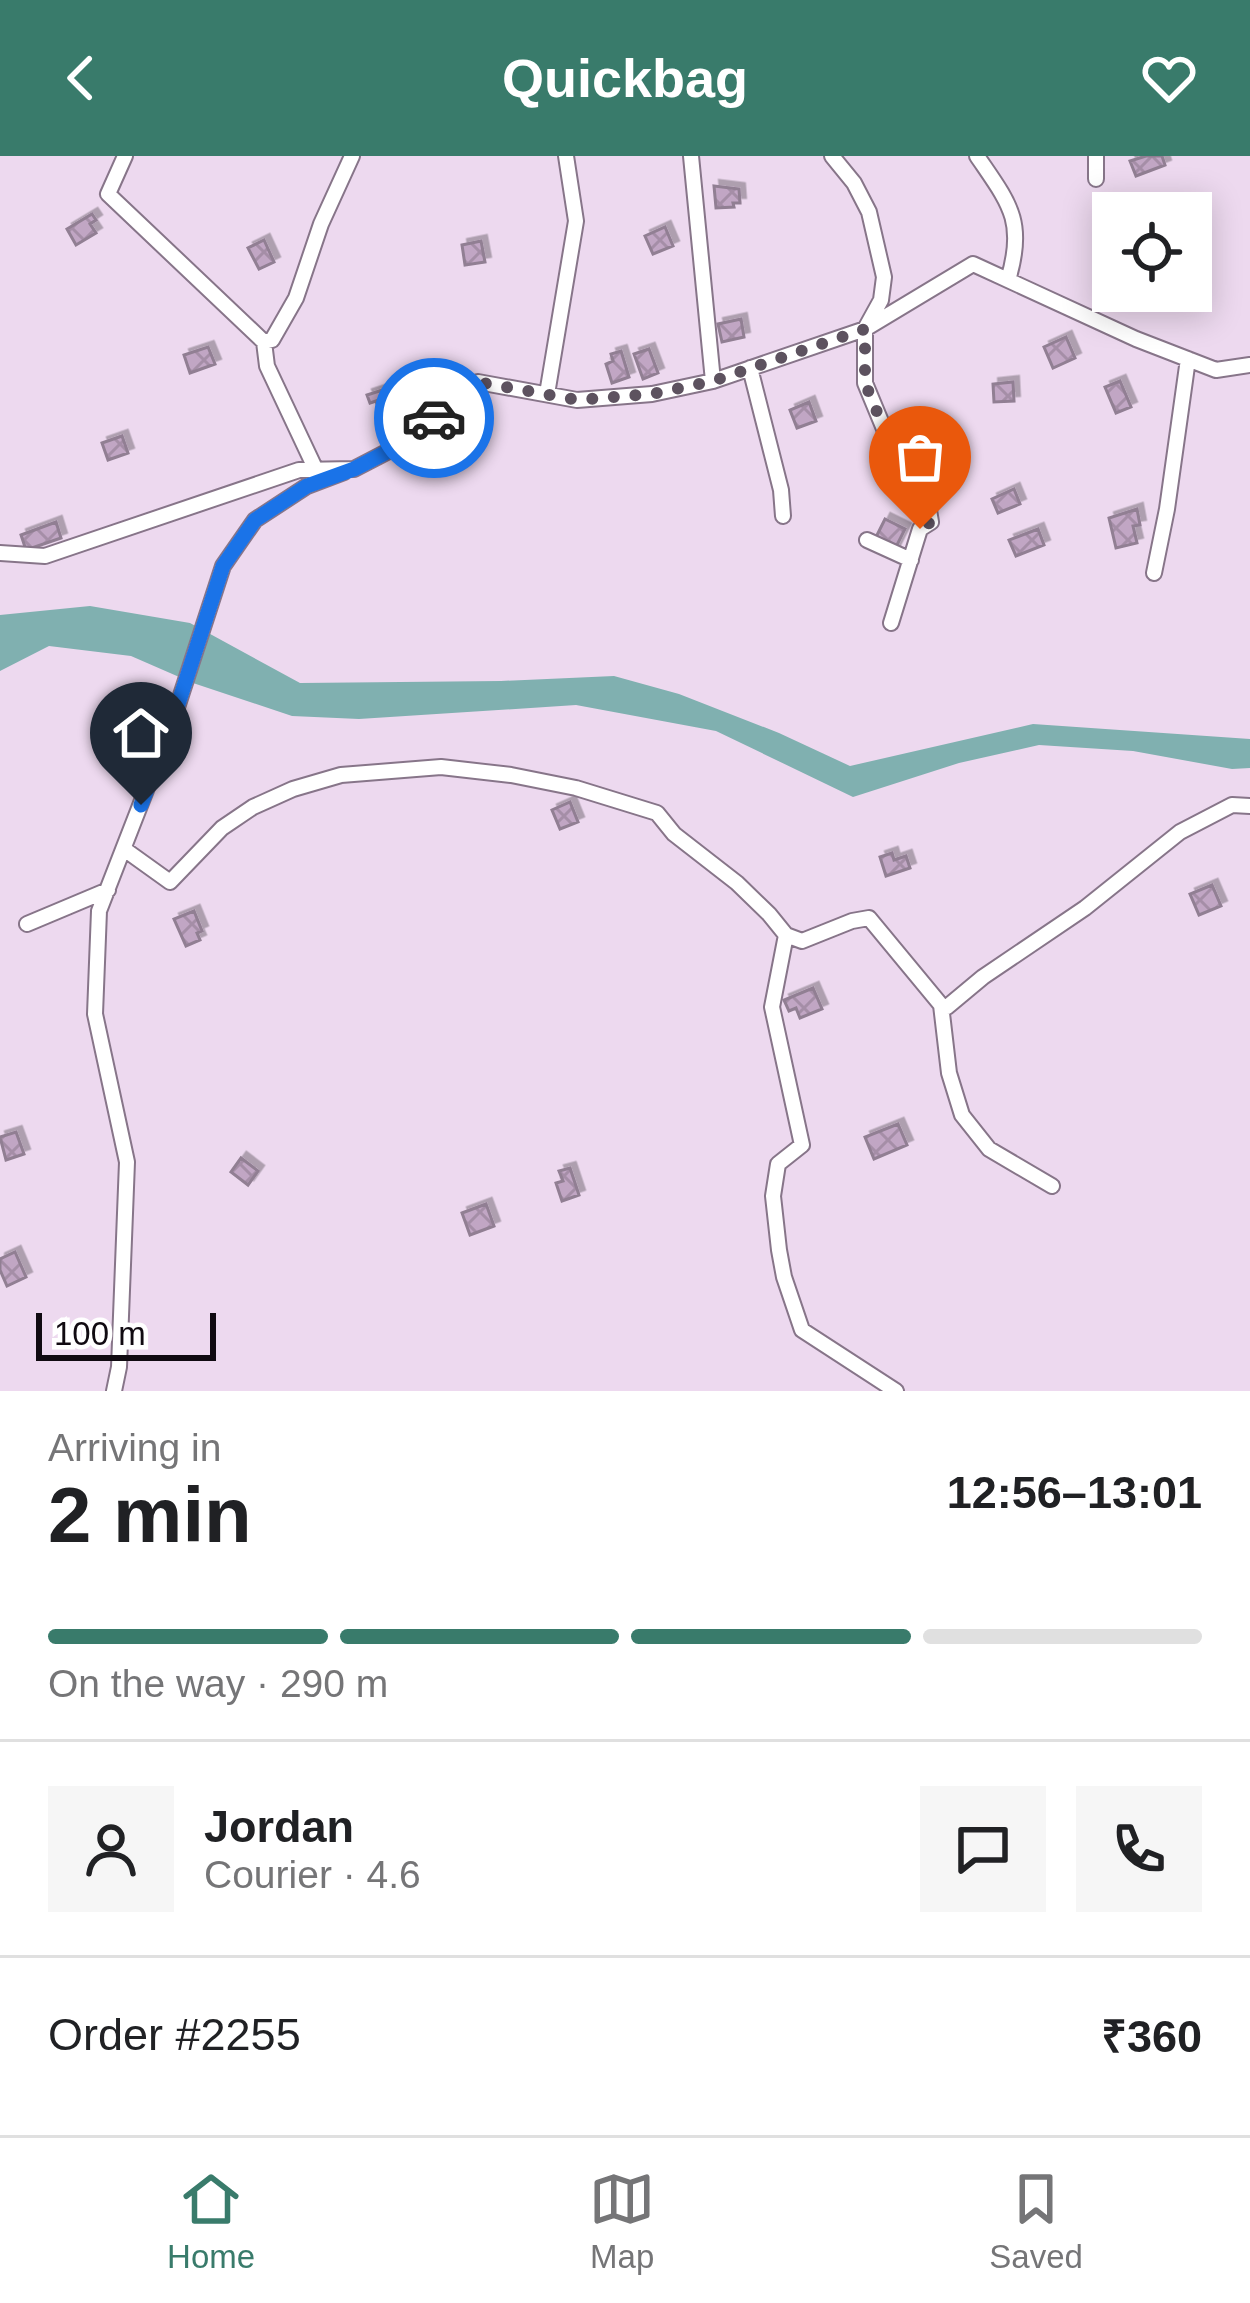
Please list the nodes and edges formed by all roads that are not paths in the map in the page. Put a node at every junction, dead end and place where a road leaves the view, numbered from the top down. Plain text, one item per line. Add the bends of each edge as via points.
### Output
1 (125, 156) edge
2 (352, 156) edge
3 (566, 156) edge
4 (691, 156) edge
5 (832, 156) edge
6 (977, 156) edge
7 (1096, 156) edge
8 (1096, 179) dead end
9 (1008, 280) junction
10 (865, 329) junction
11 (267, 347) junction
12 (1188, 359) junction
13 (1250, 365) edge
14 (750, 368) junction
15 (713, 381) junction
16 (547, 394) junction
17 (315, 468) junction
18 (354, 469) junction
19 (783, 516) dead end
20 (867, 541) dead end
21 (0, 553) edge
22 (910, 560) junction
23 (1154, 573) dead end
24 (891, 623) dead end
25 (1250, 806) edge
26 (124, 849) junction
27 (108, 890) junction
28 (27, 923) dead end
29 (787, 935) junction
30 (941, 1005) junction
31 (1052, 1186) dead end
32 (114, 1391) edge
33 (896, 1391) edge

1 - 11 street via 108,194
2 - 11 street via 296,298
3 - 16 street via 576,221
4 - 15 street
5 - 10 street via 869,212 884,277
6 - 9 street via 1007,199 1017,250
7 - 8 street
9 - 10 street via 973,265
9 - 12 street
10 - 14 street
10 - 22 street via 865,383 899,465 926,492 931,522 920,529
11 - 17 street via 267,366
12 - 13 street via 1216,370
12 - 23 street
14 - 15 street
14 - 19 street
15 - 16 street via 578,400
16 - 18 street via 478,382 406,442
17 - 18 street
17 - 21 street via 45,556
18 - 26 street via 307,486 255,520 223,566
20 - 22 street
22 - 24 street
25 - 30 street via 1232,806 1180,832
26 - 27 street
26 - 29 street via 170,882 222,828 293,789 341,775 441,766 511,775 657,813
27 - 28 street
27 - 32 street via 99,911 95,1014 127,1162
29 - 30 street via 802,941 868,917
29 - 33 street via 772,1007 802,1145 778,1164 773,1196 784,1277 802,1330
30 - 31 street via 962,1115 988,1149

